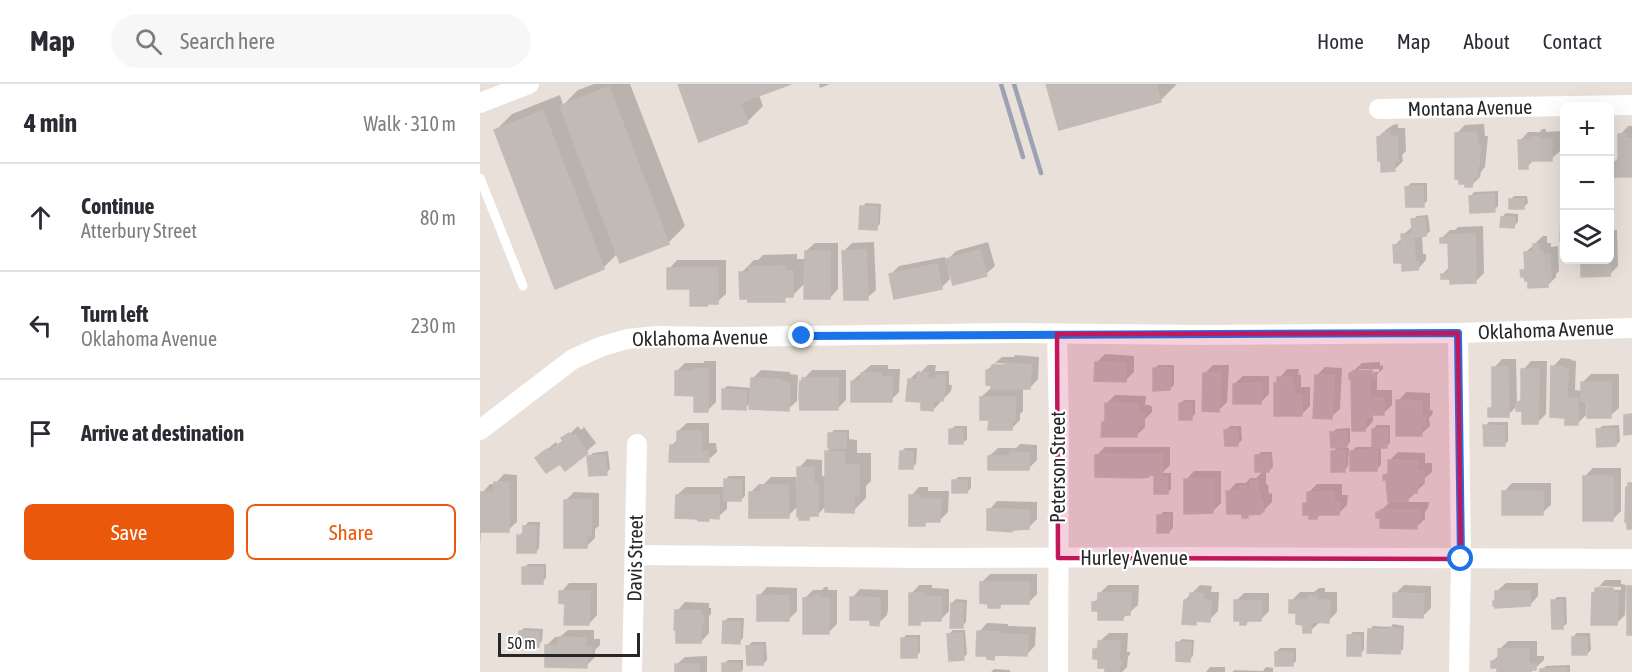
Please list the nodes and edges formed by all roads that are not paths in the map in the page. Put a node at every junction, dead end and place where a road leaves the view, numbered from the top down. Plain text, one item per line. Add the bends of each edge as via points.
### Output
1 (529, 84) edge
2 (480, 103) edge
3 (1632, 105) edge
4 (1379, 110) dead end
5 (480, 178) edge
6 (523, 286) dead end
7 (1632, 328) edge
8 (1458, 333) junction
9 (1057, 334) junction
10 (480, 430) edge
11 (637, 444) dead end
12 (636, 555) junction
13 (1058, 558) junction
14 (1461, 559) junction
15 (1632, 559) edge
16 (632, 672) edge
17 (1058, 672) edge
18 (1459, 672) edge

1 - 2 street
3 - 4 street, Montana Avenue
5 - 6 lane
7 - 8 street, Oklahoma Avenue
8 - 9 street, Oklahoma Avenue
8 - 14 street
9 - 10 street, Oklahoma Avenue via 627,339 573,359
9 - 13 street, Peterson Street
11 - 12 street, Davis Street
12 - 13 street, Hurley Avenue
12 - 16 street, Davis Street
13 - 14 street, Hurley Avenue
13 - 17 street, Peterson Street
14 - 15 street, Hurley Avenue
14 - 18 street

